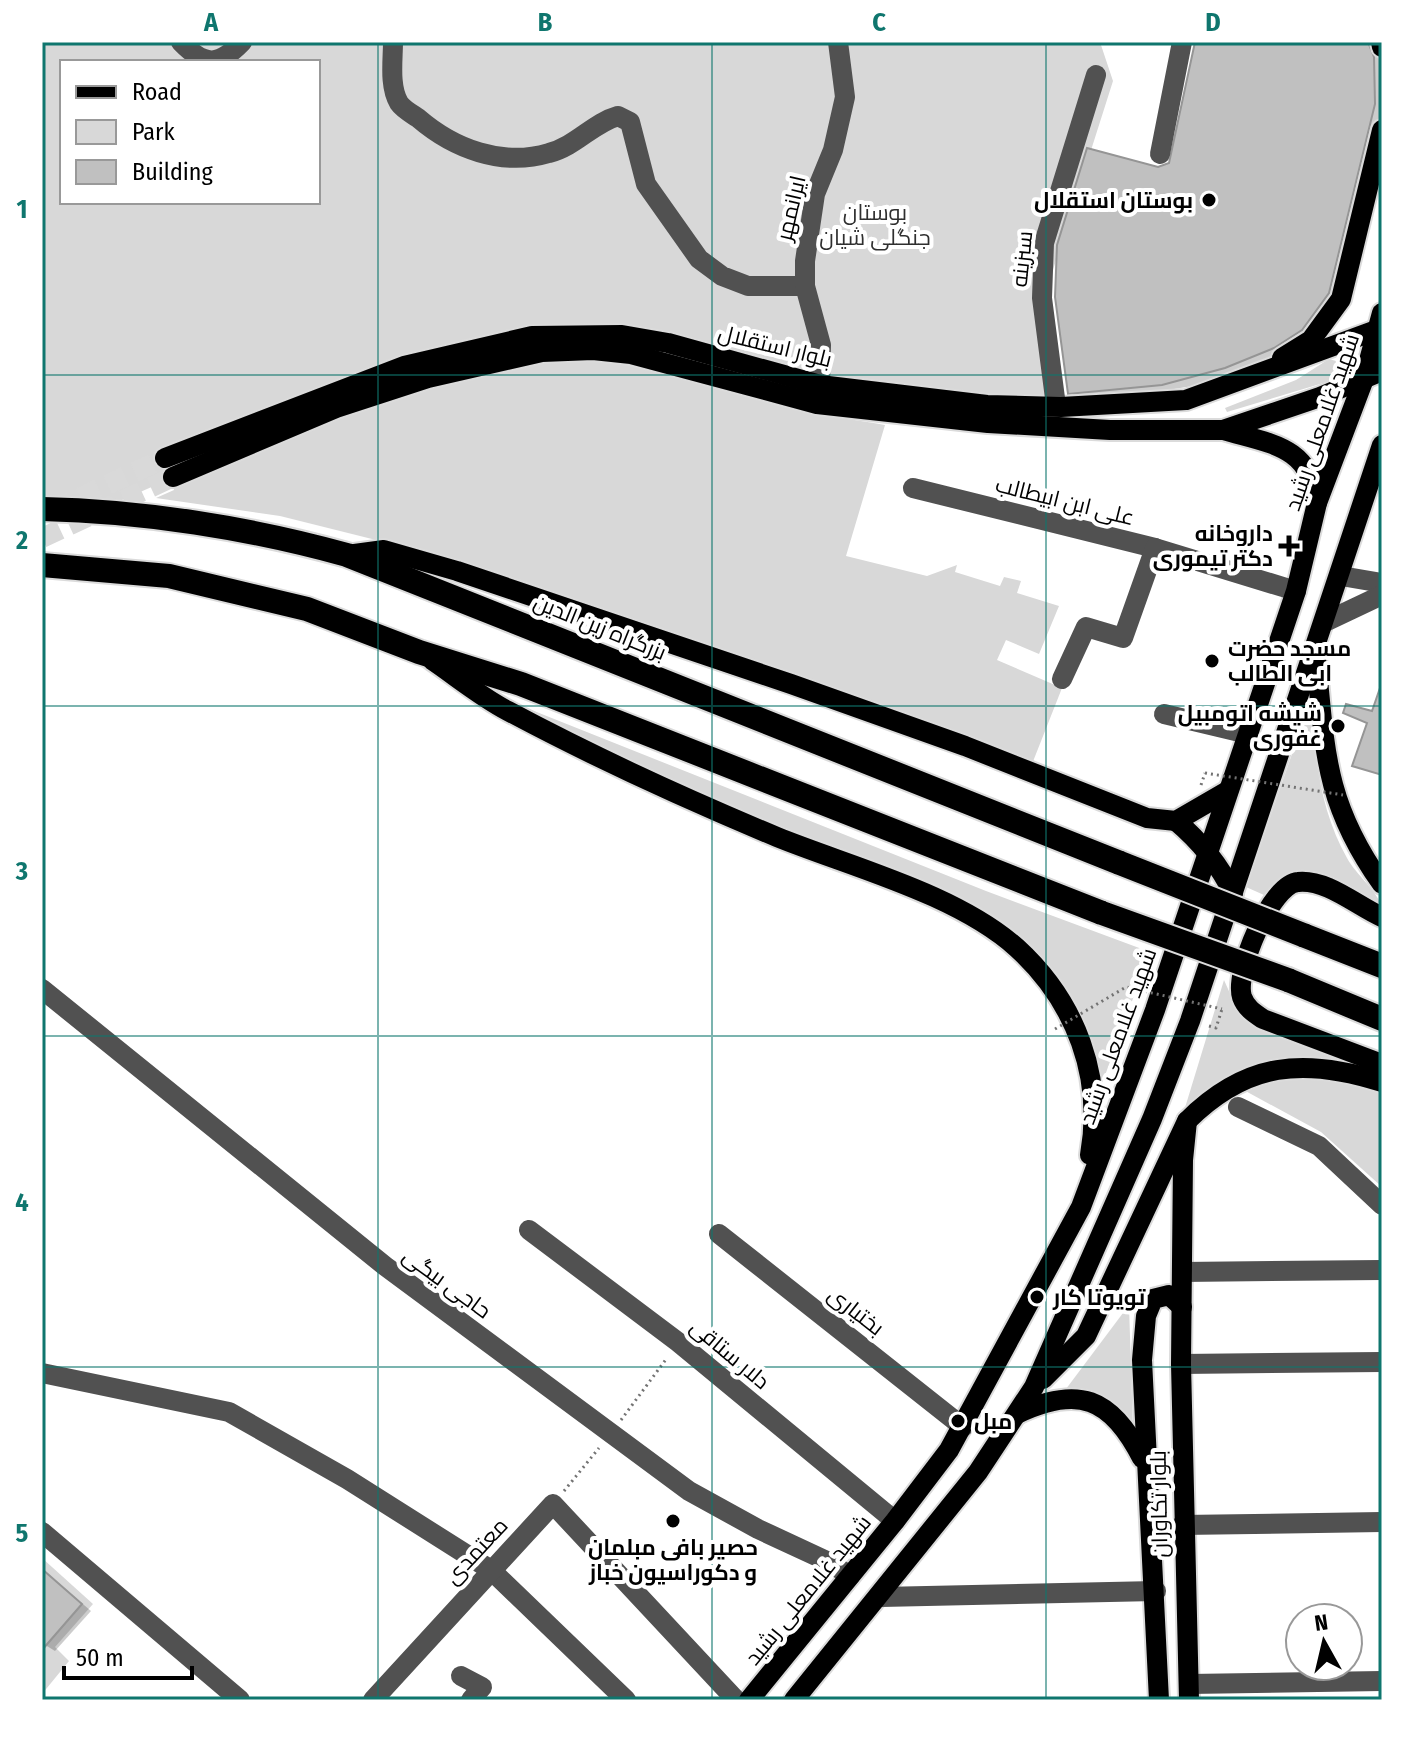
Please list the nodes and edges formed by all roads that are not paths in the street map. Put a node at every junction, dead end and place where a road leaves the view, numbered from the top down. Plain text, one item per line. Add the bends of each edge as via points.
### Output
1 (181, 42) edge
2 (242, 42) edge
3 (393, 42) edge
4 (838, 42) edge
5 (1182, 42) edge
6 (207, 60) edge
7 (216, 60) edge
8 (1096, 75) dead end
9 (1382, 130) edge
10 (1160, 154) dead end
11 (805, 286) junction
12 (1381, 324) edge
13 (1373, 375) edge
14 (1241, 383) junction
15 (820, 385) junction
16 (1056, 406) junction
17 (1223, 430) junction
18 (1382, 445) edge
19 (913, 488) dead end
20 (1317, 503) junction
21 (42, 509) edge
22 (1155, 548) junction
23 (347, 555) junction
24 (42, 565) edge
25 (1341, 576) junction
26 (1382, 583) edge
27 (1296, 591) junction
28 (1382, 595) edge
29 (1325, 622) junction
30 (1316, 650) junction
31 (419, 652) junction
32 (1062, 679) dead end
33 (1164, 714) dead end
34 (1248, 734) junction
35 (1226, 792) junction
36 (1176, 821) junction
37 (1207, 852) junction
38 (1382, 884) edge
39 (1233, 893) junction
40 (1382, 917) edge
41 (1382, 966) edge
42 (42, 989) edge
43 (1382, 1019) edge
44 (1382, 1064) edge
45 (1382, 1082) edge
46 (1238, 1107) dead end
47 (1187, 1121) junction
48 (1382, 1205) edge
49 (1081, 1207) junction
50 (529, 1230) dead end
51 (719, 1234) dead end
52 (1382, 1270) edge
53 (1182, 1272) junction
54 (1182, 1307) junction
55 (1382, 1362) edge
56 (1181, 1364) junction
57 (42, 1373) edge
58 (1034, 1387) junction
59 (1017, 1414) junction
60 (963, 1427) junction
61 (1145, 1464) junction
62 (895, 1521) junction
63 (1382, 1522) edge
64 (1182, 1525) junction
65 (42, 1532) edge
66 (491, 1570) junction
67 (850, 1576) junction
68 (1156, 1591) junction
69 (881, 1597) junction
70 (461, 1676) dead end
71 (1382, 1681) edge
72 (1189, 1692) edge
73 (240, 1700) edge
74 (373, 1700) edge
75 (471, 1700) edge
76 (626, 1700) edge
77 (736, 1700) edge
78 (749, 1700) edge
79 (794, 1700) edge
80 (1159, 1700) edge

1 - 6 street
2 - 7 street
3 - 11 street via 394,90 400,104 432,130 475,152 520,158 568,147 605,119 618,116 630,122 646,184 699,259 748,286
4 - 11 street, ایرانمهر via 845,97 808,225
5 - 10 street
8 - 16 street, سبزینه via 1044,243 1042,298
9 - 14 main road via 1345,287 1333,313 1311,340
11 - 15 street, ایرانمهر via 821,345
12 - 13 main road, شهید غلامعلی رشید
12 - 14 main road, بلوار استقلال
13 - 17 main road, بلوار استقلال
13 - 20 main road, شهید غلامعلی رشید
14 - 16 main road, بلوار استقلال via 1186,400
15 - 16 main road, بلوار استقلال via 987,405
15 - 17 main road, بلوار استقلال via 622,335 532,336 404,366 169,467 428,378 542,352 593,350 664,360 817,404 1003,424
17 - 20 main road via 1299,458 1309,467
18 - 25 main road
19 - 22 street, علی ابن ابیطالب
20 - 27 main road, شهید غلامعلی رشید
21 - 23 highway, بزرگراه زین الدین via 170,521
22 - 27 street, علی ابن ابیطالب
22 - 32 street via 1123,638 1086,627
23 - 36 main road via 384,550 457,571 806,689 1147,818
23 - 41 highway, بزرگراه زین الدین, bridge
24 - 31 highway via 169,576 307,609
25 - 26 street
25 - 29 main road
27 - 34 main road, شهید غلامعلی رشید
28 - 29 street
29 - 30 main road
30 - 38 main road via 1335,801 1357,849
30 - 39 main road
31 - 43 highway, bridge via 521,684
31 - 49 main road via 506,710 777,837 968,914 1017,948 1054,991 1089,1064 1095,1127
33 - 34 street
34 - 35 main road, شهید غلامعلی رشید
35 - 36 main road
35 - 37 main road, شهید غلامعلی رشید
36 - 37 main road
37 - 39 main road
37 - 49 main road, شهید غلامعلی رشید
39 - 58 main road via 1152,1119
40 - 44 main road via 1330,889 1293,882 1282,889 1254,936 1241,973 1242,996 1263,1019
42 - 67 street, حاجی بیگی via 385,1266 689,1491
45 - 47 main road via 1334,1069 1263,1072 1212,1096
46 - 48 street via 1319,1146
47 - 53 main road, بلوار تکاوران
47 - 58 main road via 1086,1336
49 - 60 main road, شهید غلامعلی رشید
50 - 62 street, دلار ستاقی via 678,1342
51 - 60 street, بختیاری
52 - 53 street
53 - 54 main road, بلوار تکاوران
54 - 56 main road, بلوار تکاوران
54 - 61 main road, بلوار تکاوران via 1161,1294 1148,1307 1142,1360
55 - 56 street
56 - 64 main road, بلوار تکاوران
57 - 66 street via 229,1412
58 - 59 main road
59 - 61 main road via 1067,1396 1095,1402 1131,1437
59 - 69 main road
60 - 62 main road, شهید غلامعلی رشید
61 - 68 main road, بلوار تکاوران
62 - 67 main road, شهید غلامعلی رشید
63 - 64 street
64 - 72 main road, بلوار تکاوران
65 - 73 street
66 - 74 street, معتمدی
66 - 76 street
66 - 77 street, معتمدی via 553,1504
67 - 78 main road, شهید غلامعلی رشید
68 - 69 street
68 - 80 main road, بلوار تکاوران
69 - 79 main road
70 - 75 street via 482,1687
71 - 72 street

